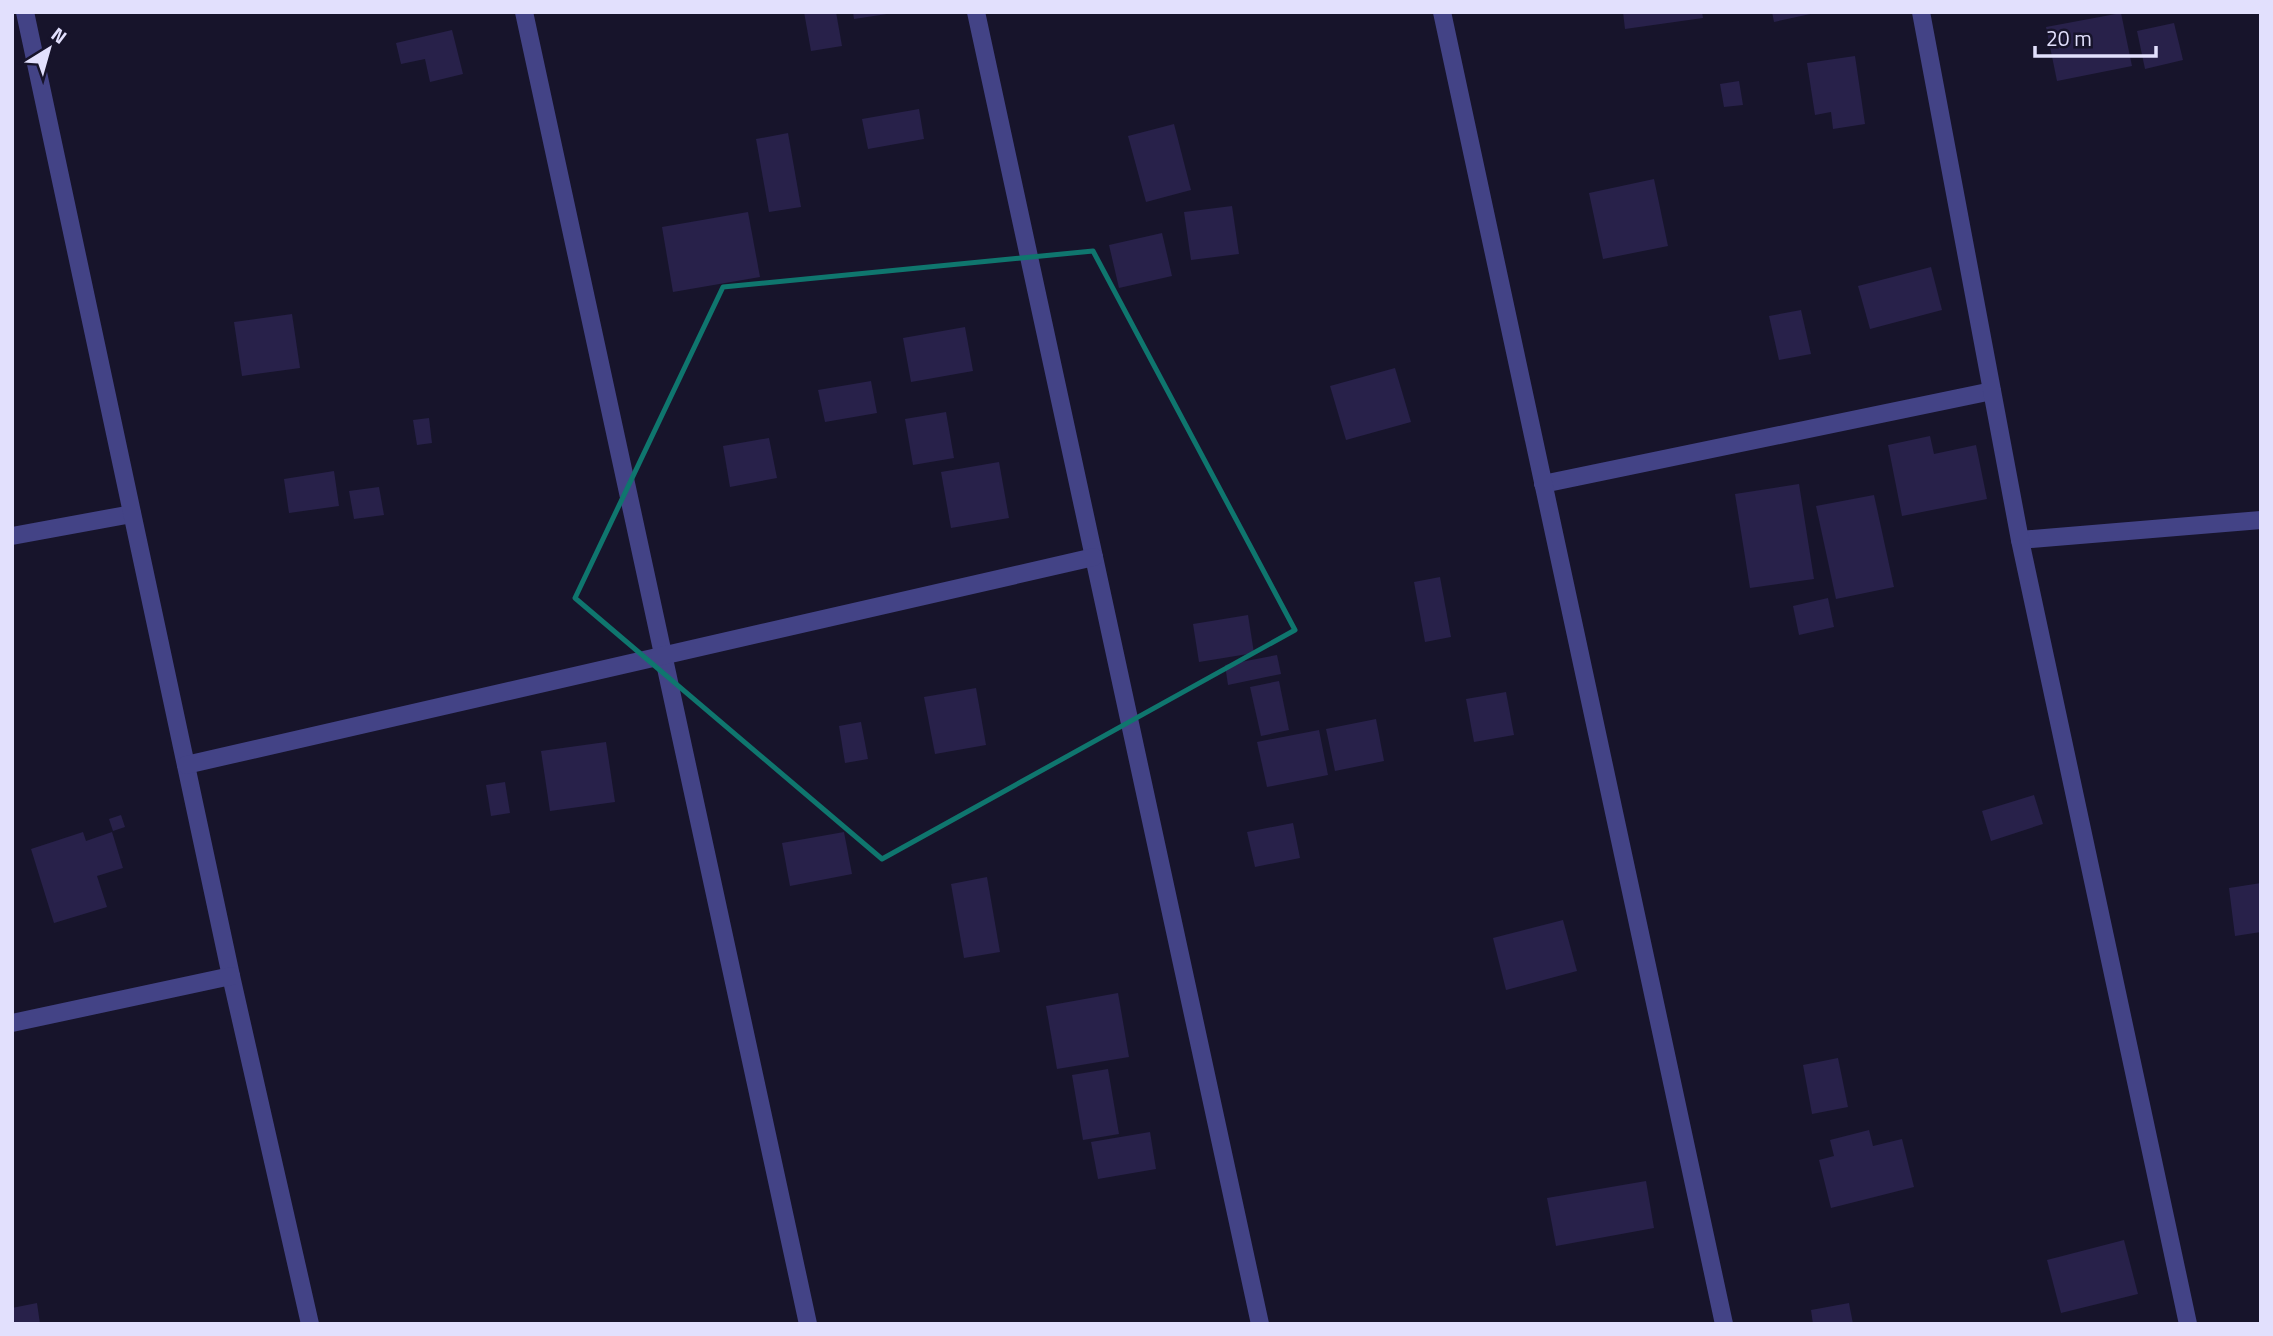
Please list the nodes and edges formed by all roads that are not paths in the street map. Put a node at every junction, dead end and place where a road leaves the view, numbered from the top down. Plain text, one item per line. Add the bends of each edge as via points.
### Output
1 (25, 12) edge
2 (524, 12) edge
3 (976, 12) edge
4 (1442, 12) edge
5 (1921, 12) edge
6 (1992, 391) junction
7 (1543, 484) junction
8 (132, 514) junction
9 (2261, 520) edge
10 (12, 536) edge
11 (2020, 540) junction
12 (1094, 557) junction
13 (664, 656) junction
14 (186, 765) junction
15 (231, 976) junction
16 (12, 1023) edge
17 (310, 1324) edge
18 (808, 1324) edge
19 (1260, 1324) edge
20 (1724, 1324) edge
21 (2189, 1324) edge

1 - 8 street
2 - 13 street
3 - 12 street
4 - 7 street
5 - 6 street
6 - 7 street
6 - 11 street
7 - 20 street
8 - 10 street
8 - 14 street
9 - 11 street
11 - 21 street
12 - 13 street
12 - 19 street
13 - 14 street
13 - 18 street
14 - 15 street
15 - 16 street
15 - 17 street

